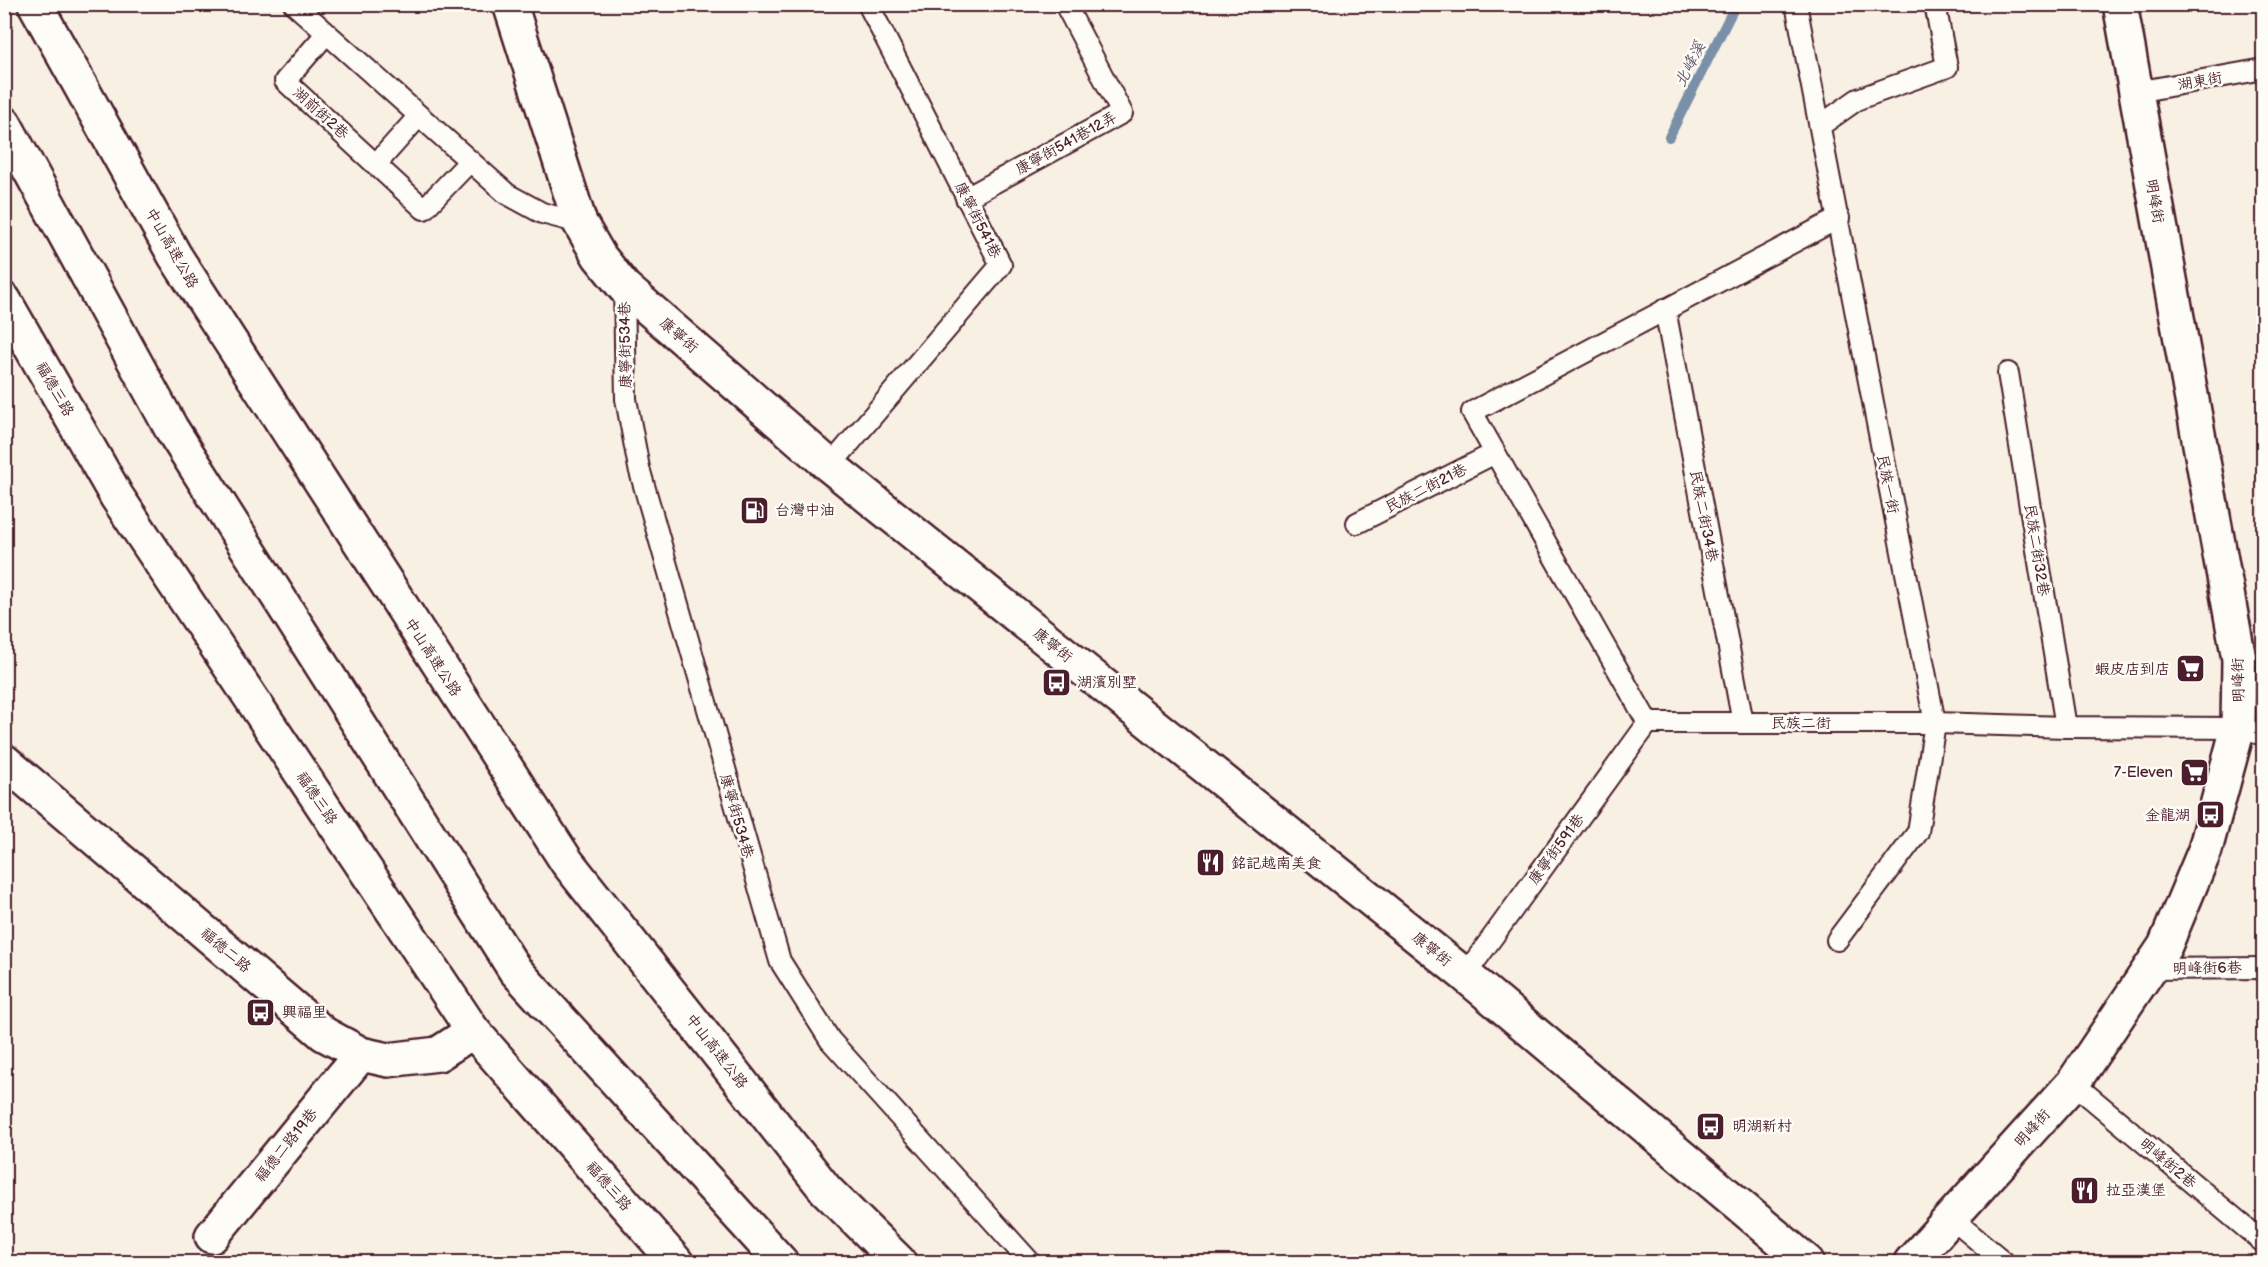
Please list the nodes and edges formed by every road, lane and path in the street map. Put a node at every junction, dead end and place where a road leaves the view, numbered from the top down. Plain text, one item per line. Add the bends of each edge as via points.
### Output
1 (35, 4) edge
2 (58, 4) edge
3 (294, 4) edge
4 (510, 4) edge
5 (868, 4) edge
6 (1065, 4) edge
7 (1796, 4) edge
8 (1935, 4) edge
9 (2120, 4) edge
10 (326, 34) junction
11 (2264, 69) edge
12 (2136, 92) junction
13 (419, 116) junction
14 (4, 123) edge
15 (1821, 125) junction
16 (110, 137) junction
17 (470, 161) junction
18 (377, 163) junction
19 (966, 198) junction
20 (1839, 218) junction
21 (580, 223) junction
22 (624, 287) junction
23 (4, 300) edge
24 (1665, 309) junction
25 (2008, 373) dead end
26 (1495, 453) junction
27 (830, 466) junction
28 (1357, 523) dead end
29 (1648, 723) junction
30 (1743, 723) junction
31 (1935, 723) junction
32 (2066, 727) junction
33 (2251, 731) edge
34 (4, 761) edge
35 (1838, 940) dead end
36 (2264, 968) edge
37 (2150, 969) junction
38 (1465, 975) junction
39 (473, 1031) junction
40 (361, 1054) junction
41 (2073, 1083) junction
42 (1951, 1218) junction
43 (212, 1236) dead end
44 (2264, 1243) edge
45 (676, 1263) edge
46 (781, 1263) edge
47 (899, 1263) edge
48 (1030, 1263) edge
49 (1807, 1263) edge
50 (1911, 1263) edge
51 (2004, 1263) edge

1 - 16 main road, 中山高速公路
2 - 16 main road
3 - 10 lane
4 - 21 main road, 康寧街
5 - 19 lane, 康寧街541巷
6 - 19 lane, 康寧街541巷12弄 via 1122,113
7 - 15 lane, 民族一街
8 - 15 lane via 1947,68 1858,99
9 - 12 main road, 明峰街
10 - 13 lane
10 - 18 lane, 湖前街2巷 via 285,81
11 - 12 lane, 湖東街
12 - 33 main road, 明峰街
13 - 17 lane
13 - 18 lane
14 - 46 main road via 171,428 515,970
15 - 20 lane, 民族一街
16 - 47 main road, 中山高速公路 via 175,256 238,357 567,862 826,1190
17 - 18 lane, 湖前街2巷 via 424,209
17 - 21 lane via 507,194 542,213
19 - 27 lane, 康寧街541巷 via 1001,266
20 - 24 lane
20 - 31 lane, 民族一街
21 - 22 main road, 康寧街 via 599,256
22 - 27 main road, 康寧街
22 - 48 lane, 康寧街534巷 via 626,399 639,468 780,962 830,1040
23 - 39 main road, 福德三路 via 117,497
24 - 26 lane via 1472,412
24 - 30 lane, 民族二街34巷
25 - 32 lane, 民族二街32巷
26 - 28 lane, 民族二街21巷
26 - 29 lane
27 - 38 main road, 康寧街
29 - 30 lane, 民族二街
29 - 38 lane, 康寧街591巷
30 - 31 lane, 民族二街
31 - 32 lane, 民族二街
31 - 35 lane, 民族一街 via 1918,832
32 - 33 lane, 民族二街
33 - 37 main road, 明峰街 via 2165,946
34 - 40 main road, 福德二路 via 324,1034
36 - 37 lane, 明峰街6巷
37 - 41 main road, 明峰街
38 - 49 main road, 康寧街
39 - 40 main road, 福德二路 via 438,1054 388,1060
39 - 45 main road, 福德三路
40 - 43 main road, 福德二路19巷
41 - 42 main road, 明峰街
41 - 44 lane, 明峰街2巷
42 - 50 main road, 明峰街
42 - 51 lane

